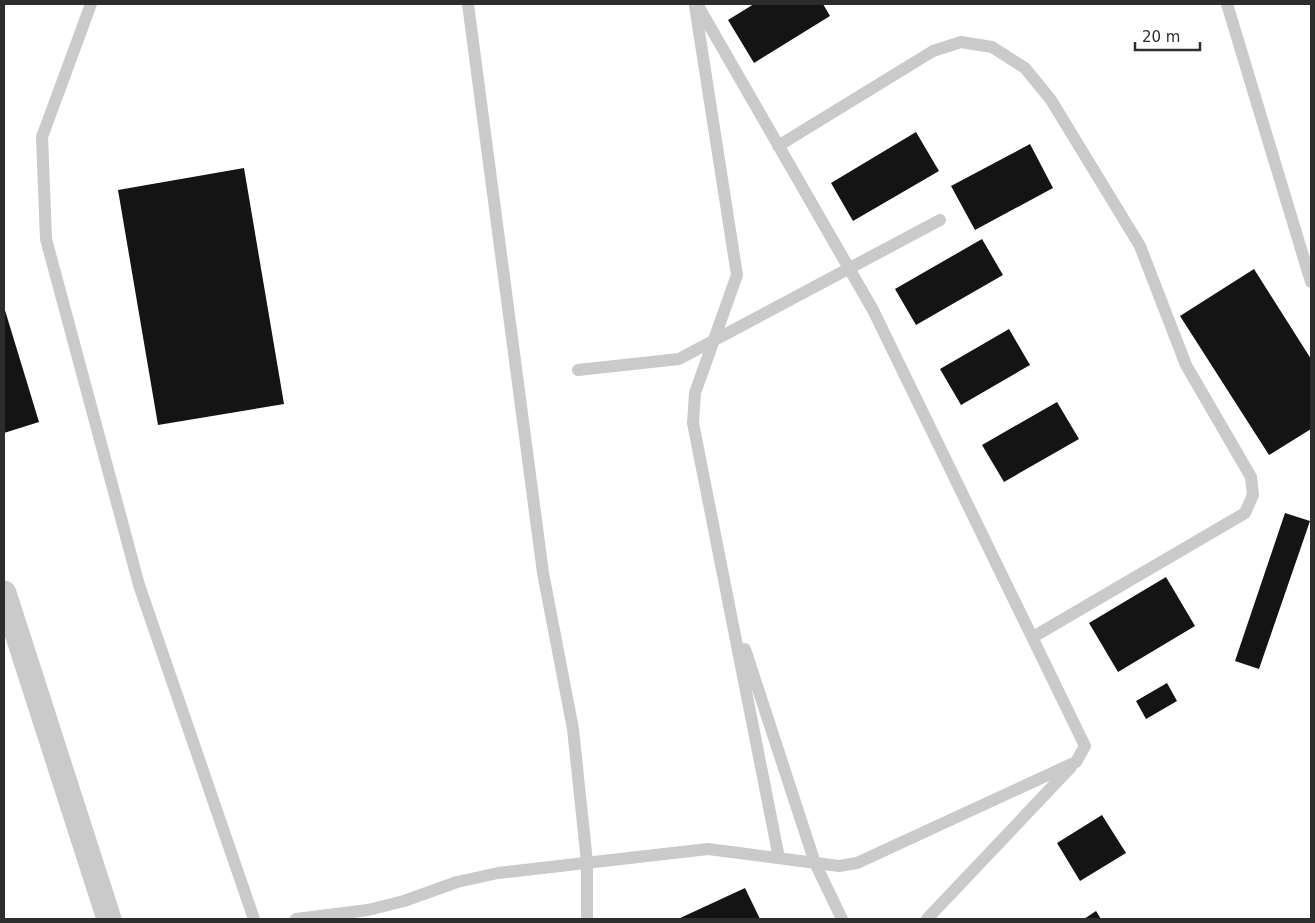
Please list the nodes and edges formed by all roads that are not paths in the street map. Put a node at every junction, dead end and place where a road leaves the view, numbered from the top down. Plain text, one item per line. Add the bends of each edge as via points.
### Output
1 (91, 4) edge
2 (468, 4) edge
3 (695, 4) edge
4 (1227, 4) edge
5 (778, 146) junction
6 (940, 220) dead end
7 (849, 269) junction
8 (1311, 282) edge
9 (713, 342) junction
10 (578, 370) dead end
11 (4, 593) edge
12 (727, 597) junction
13 (1032, 637) junction
14 (1076, 762) junction
15 (779, 858) junction
16 (587, 862) junction
17 (815, 863) junction
18 (109, 919) edge
19 (254, 919) edge
20 (296, 919) edge
21 (587, 919) edge
22 (842, 919) edge
23 (927, 919) edge

1 - 19 lane via 42,137 46,239 139,585
2 - 16 lane via 543,573 573,729
3 - 5 lane
3 - 9 lane via 737,275
4 - 8 lane
5 - 7 lane
5 - 13 lane via 933,51 961,42 992,47 1024,68 1051,100 1140,246 1186,365 1252,476 1253,495 1245,513
6 - 7 lane
7 - 9 lane
7 - 13 lane via 877,319
9 - 10 lane via 680,359
9 - 12 lane via 695,394 693,423
11 - 18 street
12 - 15 lane
12 - 17 lane
13 - 14 lane via 1086,746
14 - 17 lane via 857,863 840,866
14 - 23 lane
15 - 16 lane via 708,849
15 - 17 lane
16 - 20 lane via 498,873 457,882 368,910
16 - 21 lane
17 - 22 lane

